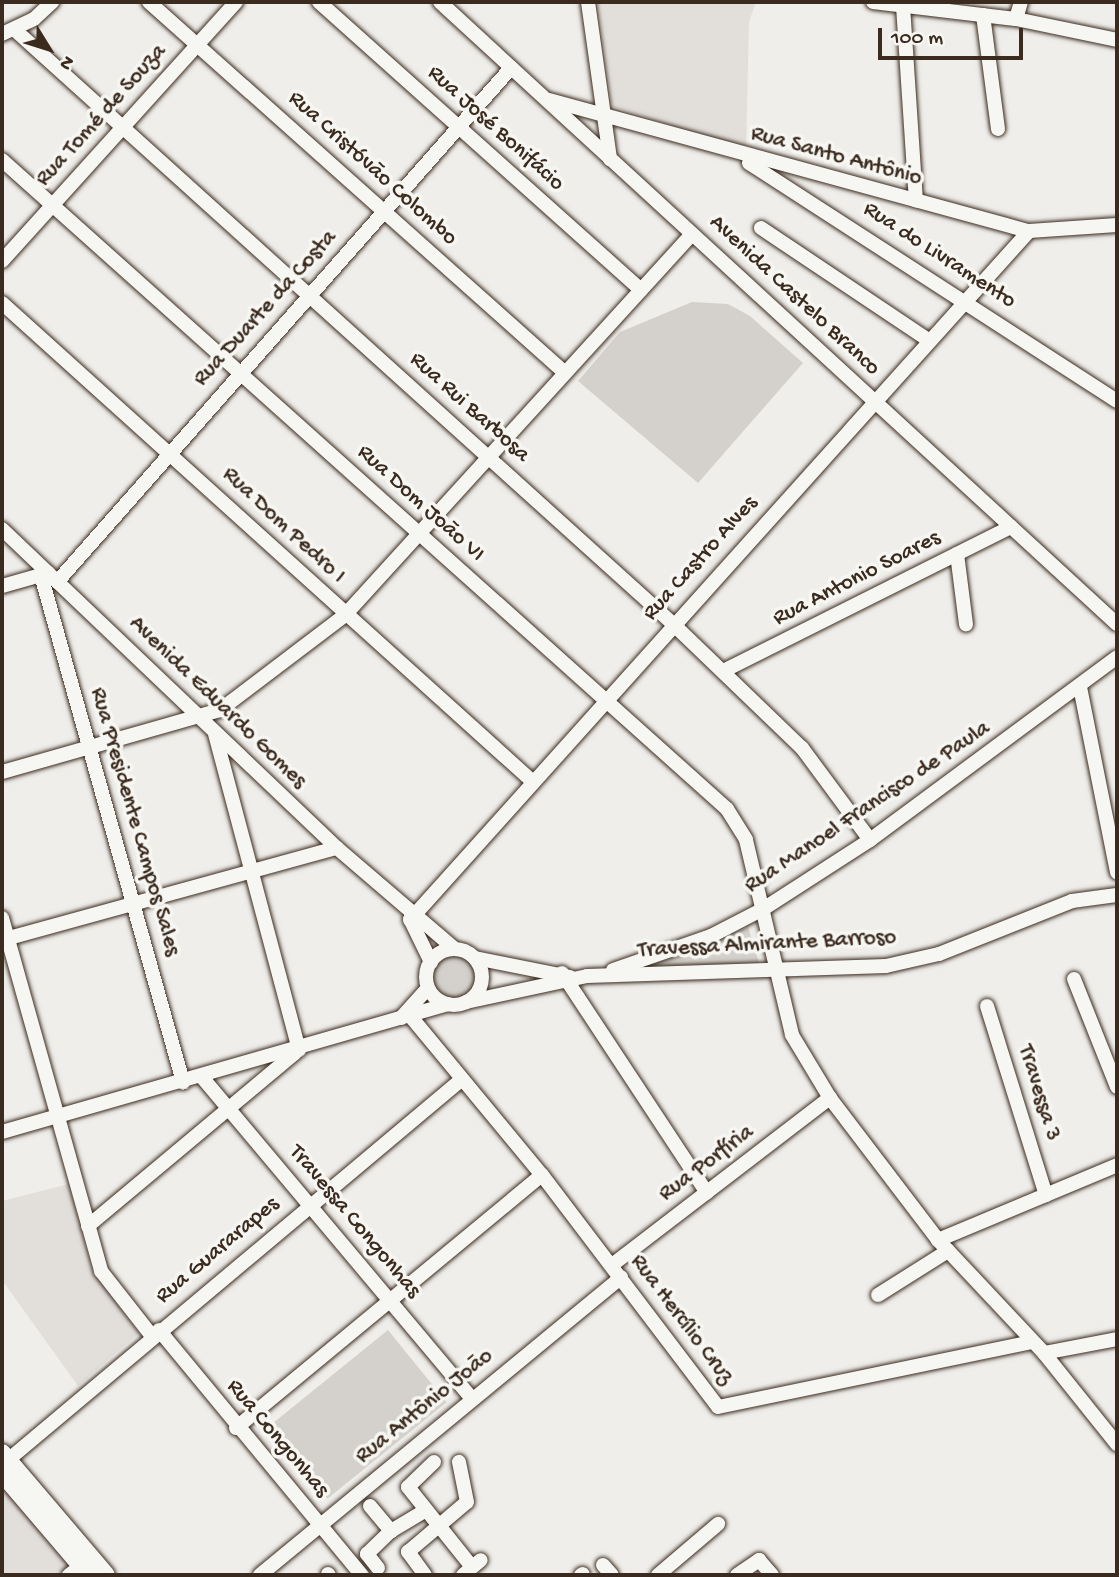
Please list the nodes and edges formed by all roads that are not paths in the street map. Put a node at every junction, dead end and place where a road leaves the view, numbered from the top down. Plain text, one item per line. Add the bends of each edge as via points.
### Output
1 (52, 2) edge
2 (149, 2) edge
3 (236, 2) edge
4 (319, 2) edge
5 (440, 2) edge
6 (588, 2) edge
7 (873, 2) edge
8 (1021, 2) edge
9 (903, 6) junction
10 (983, 15) junction
11 (1016, 19) junction
12 (9, 32) edge
13 (1117, 40) edge
14 (198, 45) junction
15 (511, 68) junction
16 (546, 99) junction
17 (605, 116) junction
18 (123, 127) junction
19 (459, 128) junction
20 (998, 128) dead end
21 (733, 153) junction
22 (610, 159) junction
23 (2, 160) edge
24 (916, 201) junction
25 (52, 206) junction
26 (386, 210) junction
27 (1117, 225) edge
28 (761, 229) dead end
29 (1029, 231) junction
30 (692, 234) junction
31 (2, 261) edge
32 (641, 290) junction
33 (309, 294) junction
34 (963, 299) junction
35 (4, 309) edge
36 (927, 339) junction
37 (564, 372) junction
38 (239, 373) junction
39 (873, 400) junction
40 (1117, 401) edge
41 (170, 452) junction
42 (489, 458) junction
43 (1011, 527) junction
44 (2, 529) edge
45 (421, 534) junction
46 (957, 554) junction
47 (48, 577) junction
48 (2, 586) edge
49 (345, 615) junction
50 (673, 624) junction
51 (966, 624) dead end
52 (1117, 624) edge
53 (1117, 657) edge
54 (723, 671) junction
55 (1080, 687) junction
56 (605, 701) junction
57 (199, 718) junction
58 (215, 734) junction
59 (89, 748) junction
60 (2, 772) edge
61 (533, 782) junction
62 (870, 840) junction
63 (337, 848) junction
64 (251, 869) junction
65 (1117, 872) edge
66 (1117, 895) edge
67 (133, 904) junction
68 (762, 909) junction
69 (408, 915) junction
70 (2, 918) edge
71 (5, 939) edge
72 (455, 949) junction
73 (475, 958) junction
74 (430, 962) junction
75 (772, 971) junction
76 (572, 978) junction
77 (1074, 979) dead end
78 (428, 988) junction
79 (466, 1002) junction
80 (448, 1004) junction
81 (987, 1006) dead end
82 (406, 1017) junction
83 (299, 1050) junction
84 (202, 1077) junction
85 (461, 1080) junction
86 (183, 1082) junction
87 (1117, 1087) edge
88 (830, 1098) junction
89 (230, 1109) junction
90 (60, 1116) junction
91 (2, 1132) edge
92 (1117, 1166) edge
93 (542, 1175) junction
94 (707, 1193) junction
95 (1046, 1195) junction
96 (309, 1203) junction
97 (88, 1226) junction
98 (943, 1245) junction
99 (616, 1271) junction
100 (878, 1294) dead end
101 (390, 1301) junction
102 (155, 1333) junction
103 (1117, 1339) edge
104 (1032, 1342) junction
105 (1044, 1353) junction
106 (471, 1398) junction
107 (236, 1428) junction
108 (1117, 1444) edge
109 (4, 1462) edge
110 (433, 1462) dead end
111 (459, 1462) dead end
112 (370, 1506) dead end
113 (424, 1511) junction
114 (320, 1524) junction
115 (718, 1524) dead end
116 (437, 1527) junction
117 (391, 1531) junction
118 (472, 1567) edge
119 (378, 1568) dead end
120 (80, 1572) edge
121 (777, 1573) edge
122 (106, 1575) edge
123 (260, 1575) edge
124 (362, 1575) edge
125 (425, 1575) edge
126 (658, 1575) edge
127 (737, 1575) edge

1 - 12 street
2 - 14 street, Rua Cristóvão Colombo
3 - 14 street, Rua Tomé de Souza
4 - 19 street, Rua José Bonifácio
5 - 15 street, Avenida Castelo Branco
6 - 17 street
7 - 9 street
8 - 11 street
9 - 10 street
9 - 24 street
10 - 11 street
10 - 20 street
11 - 13 street
12 - 18 street, Rua Rui Barbosa
14 - 18 street, Rua Tomé de Souza
14 - 26 street, Rua Cristóvão Colombo
15 - 16 street, Avenida Castelo Branco
15 - 19 street, Rua Duarte da Costa
16 - 17 street, Rua Santo Antônio
16 - 22 street, Avenida Castelo Branco
17 - 21 street, Rua Santo Antônio
17 - 22 street
18 - 25 street, Rua Tomé de Souza
18 - 33 street, Rua Rui Barbosa
19 - 26 street, Rua Duarte da Costa
19 - 32 street, Rua José Bonifácio
21 - 24 street, Rua Santo Antônio
21 - 34 street, Rua do Livramento
22 - 30 street, Avenida Castelo Branco
23 - 25 street, Rua Dom João VI
24 - 29 street, Rua Santo Antônio
25 - 31 street, Rua Tomé de Souza
25 - 38 street, Rua Dom João VI
26 - 33 street, Rua Duarte da Costa
26 - 37 street, Rua Cristóvão Colombo
27 - 29 street, Rua Santo Antônio
28 - 36 street
29 - 34 street, Rua Castro Alves
30 - 32 street
30 - 39 street, Avenida Castelo Branco
32 - 37 street
33 - 38 street, Rua Duarte da Costa
33 - 42 street, Rua Rui Barbosa
34 - 36 street, Rua Castro Alves
34 - 40 street, Rua do Livramento
35 - 41 street, Rua Dom Pedro I
36 - 39 street, Rua Castro Alves
37 - 42 street
38 - 41 street, Rua Duarte da Costa
38 - 45 street, Rua Dom João VI
39 - 43 street, Avenida Castelo Branco
39 - 50 street, Rua Castro Alves
41 - 47 street, Rua Duarte da Costa
41 - 49 street, Rua Dom Pedro I
42 - 45 street
42 - 50 street, Rua Rui Barbosa
43 - 46 street, Rua Antonio Soares
43 - 52 street, Avenida Castelo Branco
44 - 47 street, Avenida Eduardo Gomes
45 - 49 street
45 - 56 street, Rua Dom João VI
46 - 51 street
46 - 54 street, Rua Antonio Soares
47 - 48 street
47 - 57 street, Avenida Eduardo Gomes
47 - 59 street, Rua Presidente Campos Sales
49 - 57 street via 220,710
49 - 61 street, Rua Dom Pedro I
50 - 54 street, Rua Rui Barbosa
50 - 56 street, Rua Castro Alves
53 - 55 street, Rua Manoel Francisco de Paula
54 - 62 street, Rua Rui Barbosa via 802,748
55 - 62 street, Rua Manoel Francisco de Paula
55 - 65 street
56 - 61 street, Rua Castro Alves
56 - 68 street, Rua Dom João VI via 727,809 746,840
57 - 58 street, Avenida Eduardo Gomes
57 - 59 street
58 - 63 street, Avenida Eduardo Gomes
58 - 64 street
59 - 60 street
59 - 67 street, Rua Presidente Campos Sales
61 - 69 street, Rua Castro Alves
62 - 68 street, Rua Manoel Francisco de Paula
63 - 64 street
63 - 69 street, Avenida Eduardo Gomes
64 - 67 street
64 - 83 street
66 - 75 street, Travessa Almirante Barroso via 1072,901 939,954 886,966
67 - 71 street
67 - 86 street, Rua Presidente Campos Sales
68 - 75 street, Rua Dom João VI
68 - 76 street, Rua Manoel Francisco de Paula via 650,959
69 - 72 street, Avenida Eduardo Gomes
69 - 74 street
70 - 71 street, Rua Congonhas
71 - 90 street, Rua Congonhas
72 - 73 street
72 - 74 street
73 - 76 street
73 - 79 street via 480,985
74 - 78 street
75 - 76 street, Travessa Almirante Barroso
75 - 88 street, Rua Dom João VI via 792,1035
76 - 79 street
76 - 94 street
77 - 87 street
78 - 80 street
78 - 82 street
79 - 80 street
80 - 82 street
81 - 95 street, Travessa 3
82 - 83 street
82 - 85 street, Rua Hercílio Cruz
83 - 84 street
83 - 89 street
84 - 86 street
84 - 89 street, Travessa Congonhas
85 - 93 street, Rua Hercílio Cruz
85 - 96 street, Rua Guararapes
86 - 90 street
88 - 94 street, Rua Porfíria
88 - 98 street, Rua Dom João VI
89 - 96 street, Travessa Congonhas
89 - 97 street
90 - 91 street
90 - 97 street, Rua Congonhas
92 - 95 street
93 - 99 street, Rua Hercílio Cruz
93 - 101 street
94 - 99 street, Rua Porfíria
95 - 98 street
96 - 101 street, Travessa Congonhas
96 - 102 street, Rua Guararapes
97 - 102 street, Rua Congonhas via 105,1279
98 - 100 street
98 - 104 street, Rua Dom João VI
99 - 104 street, Rua Hercílio Cruz via 718,1407
99 - 106 street, Rua Antônio João
101 - 106 street, Travessa Congonhas
101 - 107 street
102 - 107 street, Rua Congonhas
102 - 109 street, Rua Guararapes
103 - 105 street
104 - 105 street, Rua Dom João VI
105 - 108 street, Rua Dom João VI
106 - 114 street, Rua Antônio João
107 - 114 street, Rua Congonhas
109 - 120 main road
109 - 122 main road
110 - 113 street via 408,1487
111 - 116 street via 467,1502
112 - 117 street
113 - 116 street
113 - 117 street
114 - 123 street, Rua Antônio João
114 - 124 street, Rua Congonhas
115 - 126 street
116 - 118 street
116 - 125 street via 408,1552
117 - 119 street via 367,1554
121 - 127 street via 759,1560

